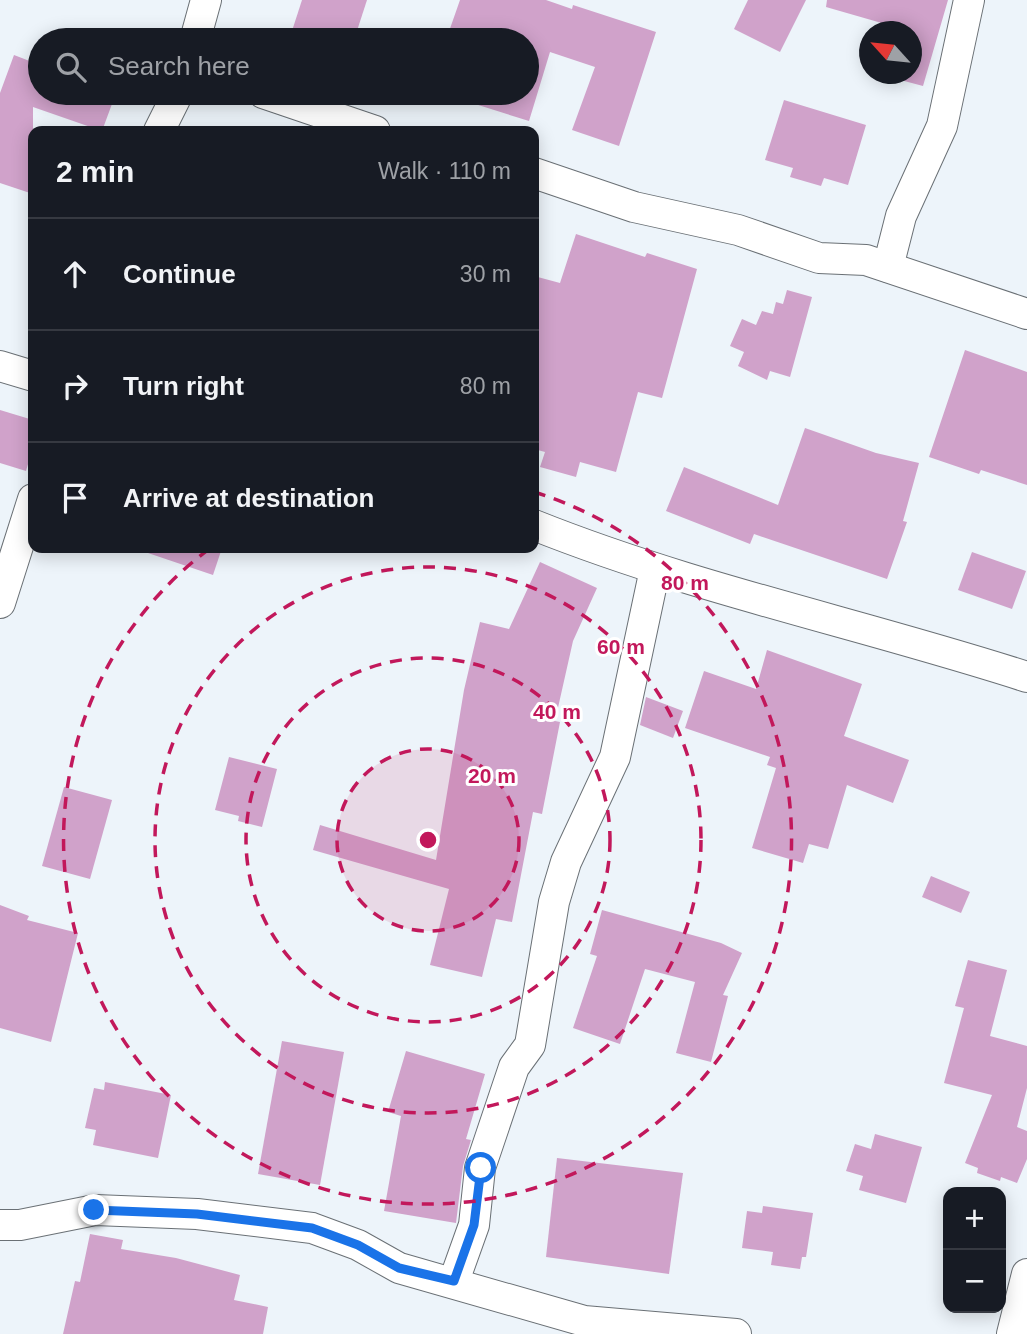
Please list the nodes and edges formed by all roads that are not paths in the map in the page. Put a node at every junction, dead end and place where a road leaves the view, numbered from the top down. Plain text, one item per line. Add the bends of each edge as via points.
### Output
1 (206, 0) edge
2 (969, 0) edge
3 (198, 28) edge
4 (172, 105) edge
5 (298, 105) edge
6 (162, 126) edge
7 (360, 126) edge
8 (539, 175) edge
9 (888, 267) junction
10 (1027, 314) edge
11 (0, 366) edge
12 (28, 374) edge
13 (28, 515) edge
14 (539, 527) edge
15 (655, 569) junction
16 (0, 603) edge
17 (1027, 677) edge
18 (0, 1224) edge
19 (1027, 1275) edge
20 (454, 1281) junction
21 (736, 1334) edge
22 (1012, 1334) edge

1 - 3 street
2 - 9 street via 942,126 901,216
4 - 6 street
5 - 7 street
8 - 9 street via 634,207 738,230 819,258 866,260
9 - 10 street
11 - 12 street
13 - 16 street
14 - 15 street
15 - 17 street
15 - 20 street via 615,757 566,862 554,902 530,1045 514,1067 481,1168 474,1225
18 - 20 street via 20,1225 94,1210 197,1214 312,1228 358,1245 399,1268
19 - 22 street
20 - 21 street via 584,1321

